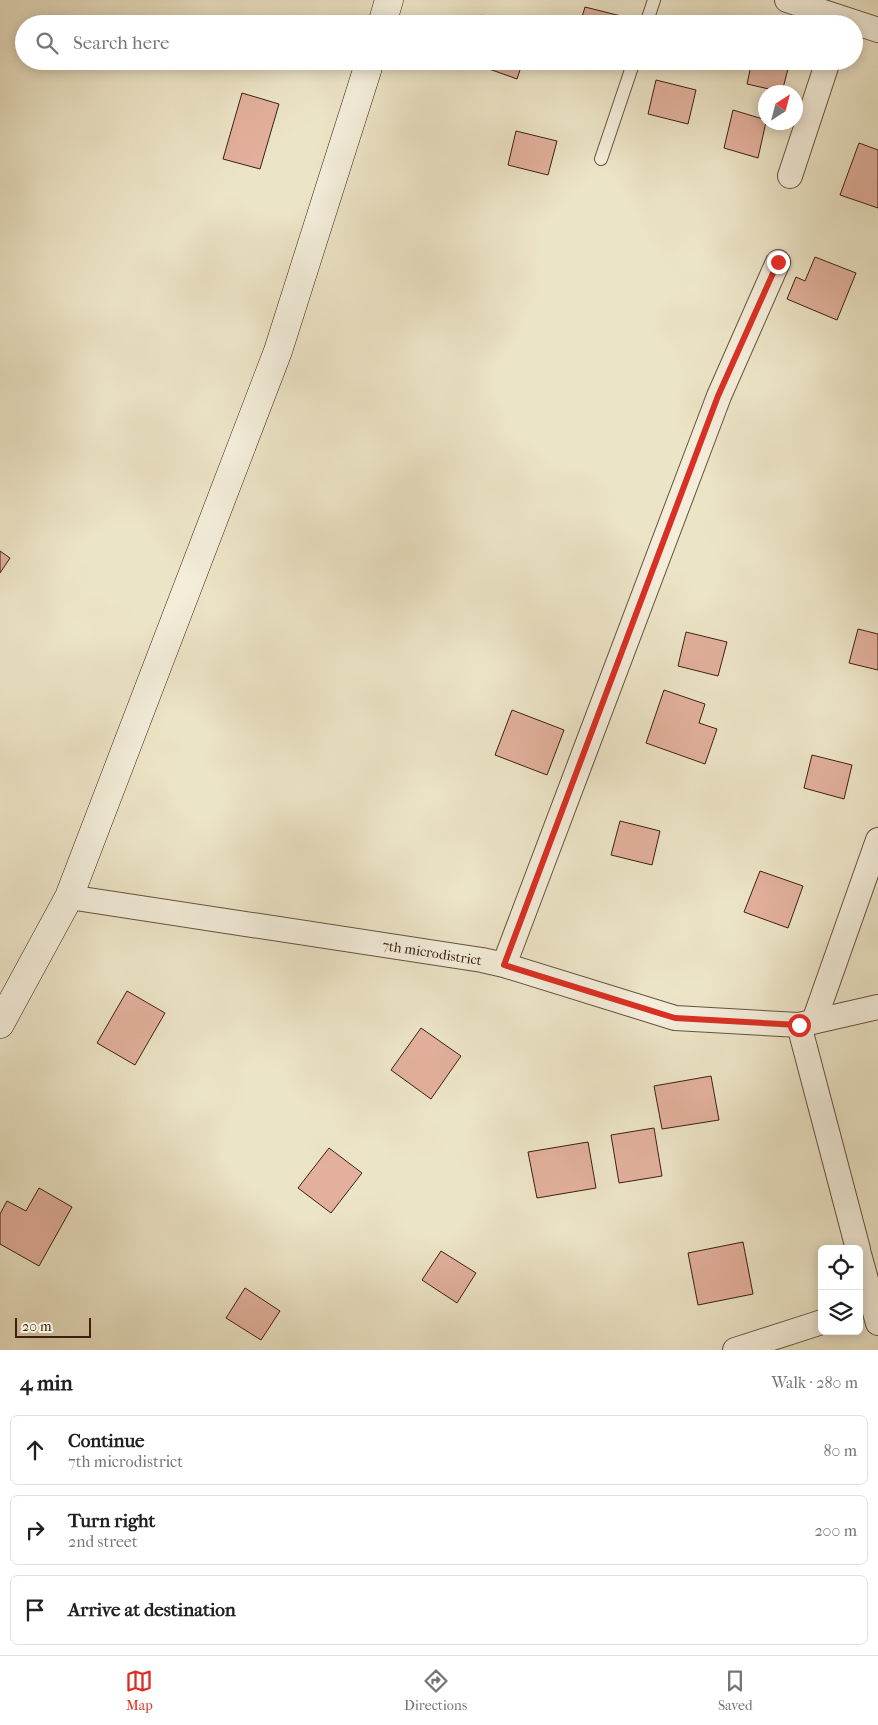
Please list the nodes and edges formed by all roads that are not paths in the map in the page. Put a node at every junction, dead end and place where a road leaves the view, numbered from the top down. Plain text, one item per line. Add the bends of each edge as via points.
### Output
1 (389, 0) edge
2 (654, 0) edge
3 (787, 0) edge
4 (385, 15) edge
5 (649, 15) edge
6 (826, 15) edge
7 (863, 25) edge
8 (877, 28) edge
9 (367, 70) edge
10 (631, 70) edge
11 (825, 70) edge
12 (600, 159) dead end
13 (790, 176) dead end
14 (778, 262) dead end
15 (878, 840) edge
16 (69, 897) junction
17 (504, 965) junction
18 (878, 1007) edge
19 (806, 1023) junction
20 (0, 1024) edge
21 (857, 1245) edge
22 (863, 1272) edge
23 (872, 1311) edge
24 (818, 1323) edge
25 (735, 1350) edge

1 - 4 main road
2 - 5 lane
3 - 6 street
7 - 8 street
9 - 16 main road via 278,350
10 - 12 lane
11 - 13 street
14 - 17 street via 718,396
15 - 19 street
16 - 17 street, 7th microdistrict
16 - 20 main road
17 - 19 street, 7th microdistrict via 675,1018
18 - 19 street, 7th microdistrict
19 - 21 street
22 - 23 street
24 - 25 street

